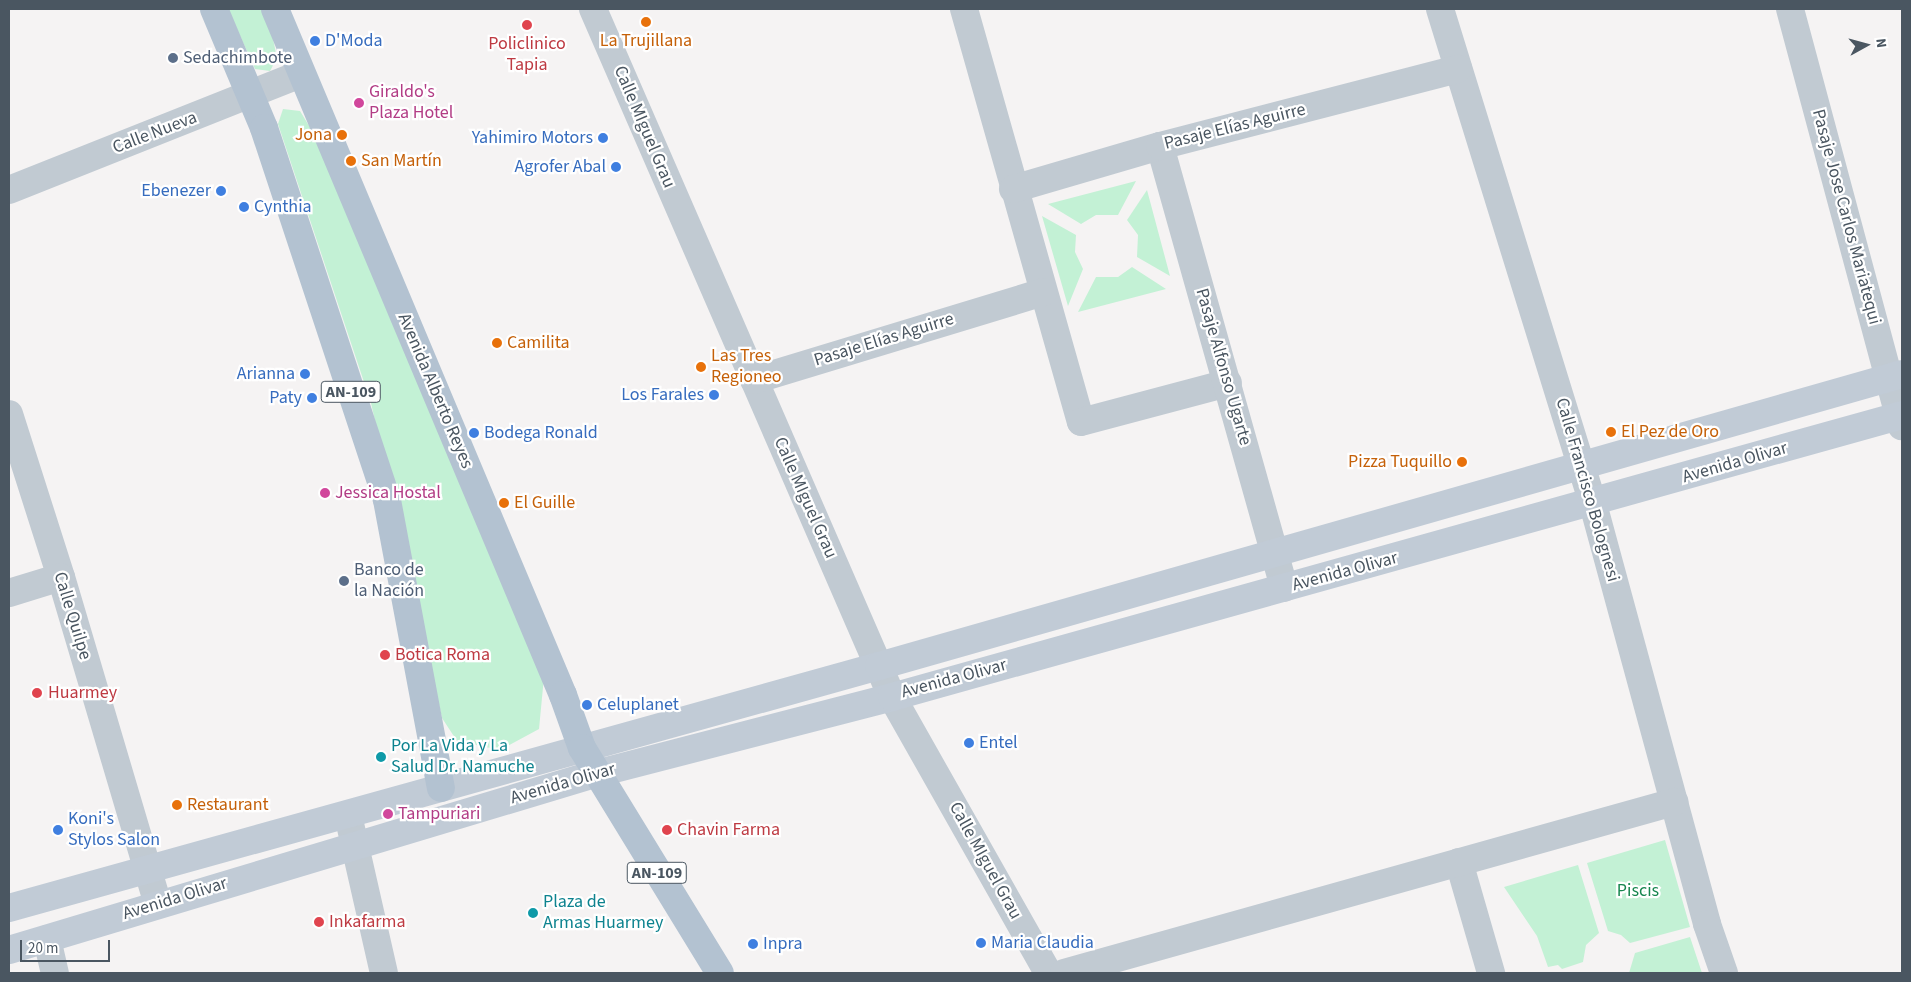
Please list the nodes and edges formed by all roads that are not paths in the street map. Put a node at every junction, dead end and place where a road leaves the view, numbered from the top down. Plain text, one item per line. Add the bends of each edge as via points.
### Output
1 (214, 9) edge
2 (275, 9) edge
3 (592, 9) edge
4 (964, 9) edge
5 (1440, 9) edge
6 (1790, 9) edge
7 (1458, 69) junction
8 (301, 74) junction
9 (250, 95) junction
10 (1160, 146) junction
11 (1013, 189) junction
12 (9, 190) edge
13 (1043, 292) junction
14 (1896, 376) edge
15 (754, 380) junction
16 (1228, 383) junction
17 (9, 414) edge
18 (1901, 419) edge
19 (1582, 467) junction
20 (1593, 504) junction
21 (1275, 553) junction
22 (61, 577) junction
23 (1284, 588) junction
24 (9, 592) edge
25 (878, 666) junction
26 (892, 697) junction
27 (582, 748) junction
28 (595, 774) junction
29 (441, 788) junction
30 (1674, 802) junction
31 (348, 814) junction
32 (355, 845) junction
33 (1459, 862) junction
34 (149, 869) junction
35 (158, 904) junction
36 (9, 908) edge
37 (47, 940) junction
38 (9, 950) edge
39 (55, 973) edge
40 (384, 973) edge
41 (720, 973) edge
42 (1048, 973) edge
43 (1064, 973) edge
44 (1491, 973) edge
45 (1724, 973) edge

1 - 9 main road, AN-109
2 - 8 main road, Avenida Alberto Reyes / AN-109
3 - 15 street, Calle MIguel Grau
4 - 11 street
5 - 7 street, Calle Francisco Bolognesi
6 - 14 street, Pasaje Jose Carlos Mariatequi
7 - 10 street, Pasaje Elías Aguirre
7 - 19 street, Calle Francisco Bolognesi
8 - 9 street, Calle Nueva
8 - 27 main road, Avenida Alberto Reyes / AN-109 via 563,695
9 - 12 street, Calle Nueva
9 - 29 main road, AN-109 via 268,138 387,500
10 - 11 street, Pasaje Elías Aguirre
10 - 16 street, Pasaje Alfonso Ugarte
11 - 13 street
13 - 15 street, Pasaje Elías Aguirre
13 - 16 street via 1081,422
14 - 18 street, Pasaje Jose Carlos Mariatequi
14 - 19 street, Avenida Olivar
15 - 25 street, Calle MIguel Grau
16 - 21 street, Pasaje Alfonso Ugarte
17 - 22 street, Calle Quilpe
18 - 20 street, Avenida Olivar
19 - 20 street, Calle Francisco Bolognesi
19 - 21 street, Avenida Olivar
20 - 23 street, Avenida Olivar
20 - 30 street, Calle Francisco Bolognesi
21 - 23 street, Pasaje Alfonso Ugarte
21 - 25 street, Avenida Olivar
22 - 24 street
22 - 34 street, Calle Quilpe
23 - 26 street, Avenida Olivar
25 - 26 street, Calle MIguel Grau
25 - 27 street, Avenida Olivar
26 - 28 street, Avenida Olivar
26 - 42 street, Calle MIguel Grau
27 - 28 main road, Avenida Alberto Reyes / AN-109
27 - 29 street, Avenida Olivar
28 - 32 street, Avenida Olivar
28 - 41 main road, AN-109
29 - 31 street, Avenida Olivar
30 - 33 street
30 - 45 street, Calle Francisco Bolognesi
31 - 32 street
31 - 34 street, Avenida Olivar
32 - 35 street, Avenida Olivar
32 - 40 street
33 - 43 street
33 - 44 street
34 - 35 street, Calle Quilpe
34 - 36 street, Avenida Olivar
35 - 37 street, Avenida Olivar
37 - 38 street, Avenida Olivar
37 - 39 street

